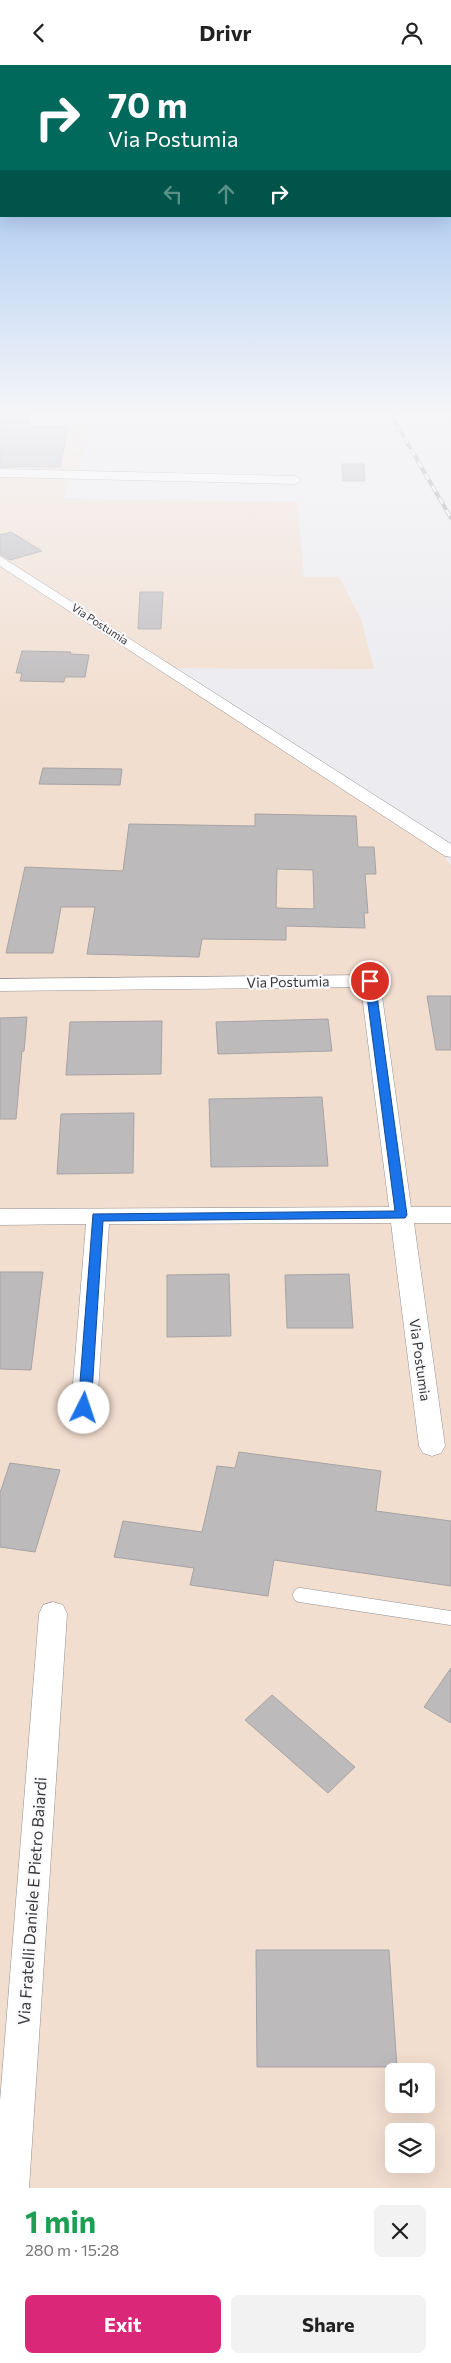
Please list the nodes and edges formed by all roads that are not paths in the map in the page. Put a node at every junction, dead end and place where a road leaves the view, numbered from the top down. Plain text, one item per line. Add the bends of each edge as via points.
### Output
1 (0, 560) edge
2 (451, 852) edge
3 (0, 985) edge
4 (401, 1215) junction
5 (451, 1215) edge
6 (0, 1217) edge
7 (98, 1217) junction
8 (84, 1408) dead end
9 (432, 1446) dead end
10 (300, 1595) dead end
11 (53, 1614) dead end
12 (451, 1618) edge
13 (11, 2188) edge

1 - 2 street, Via Postumia
3 - 4 street, Via Postumia via 370,981
4 - 5 street
4 - 7 street
4 - 9 street, Via Postumia
6 - 7 street
7 - 8 street
10 - 12 lane
11 - 13 street, Via Fratelli Daniele E Pietro Baiardi

